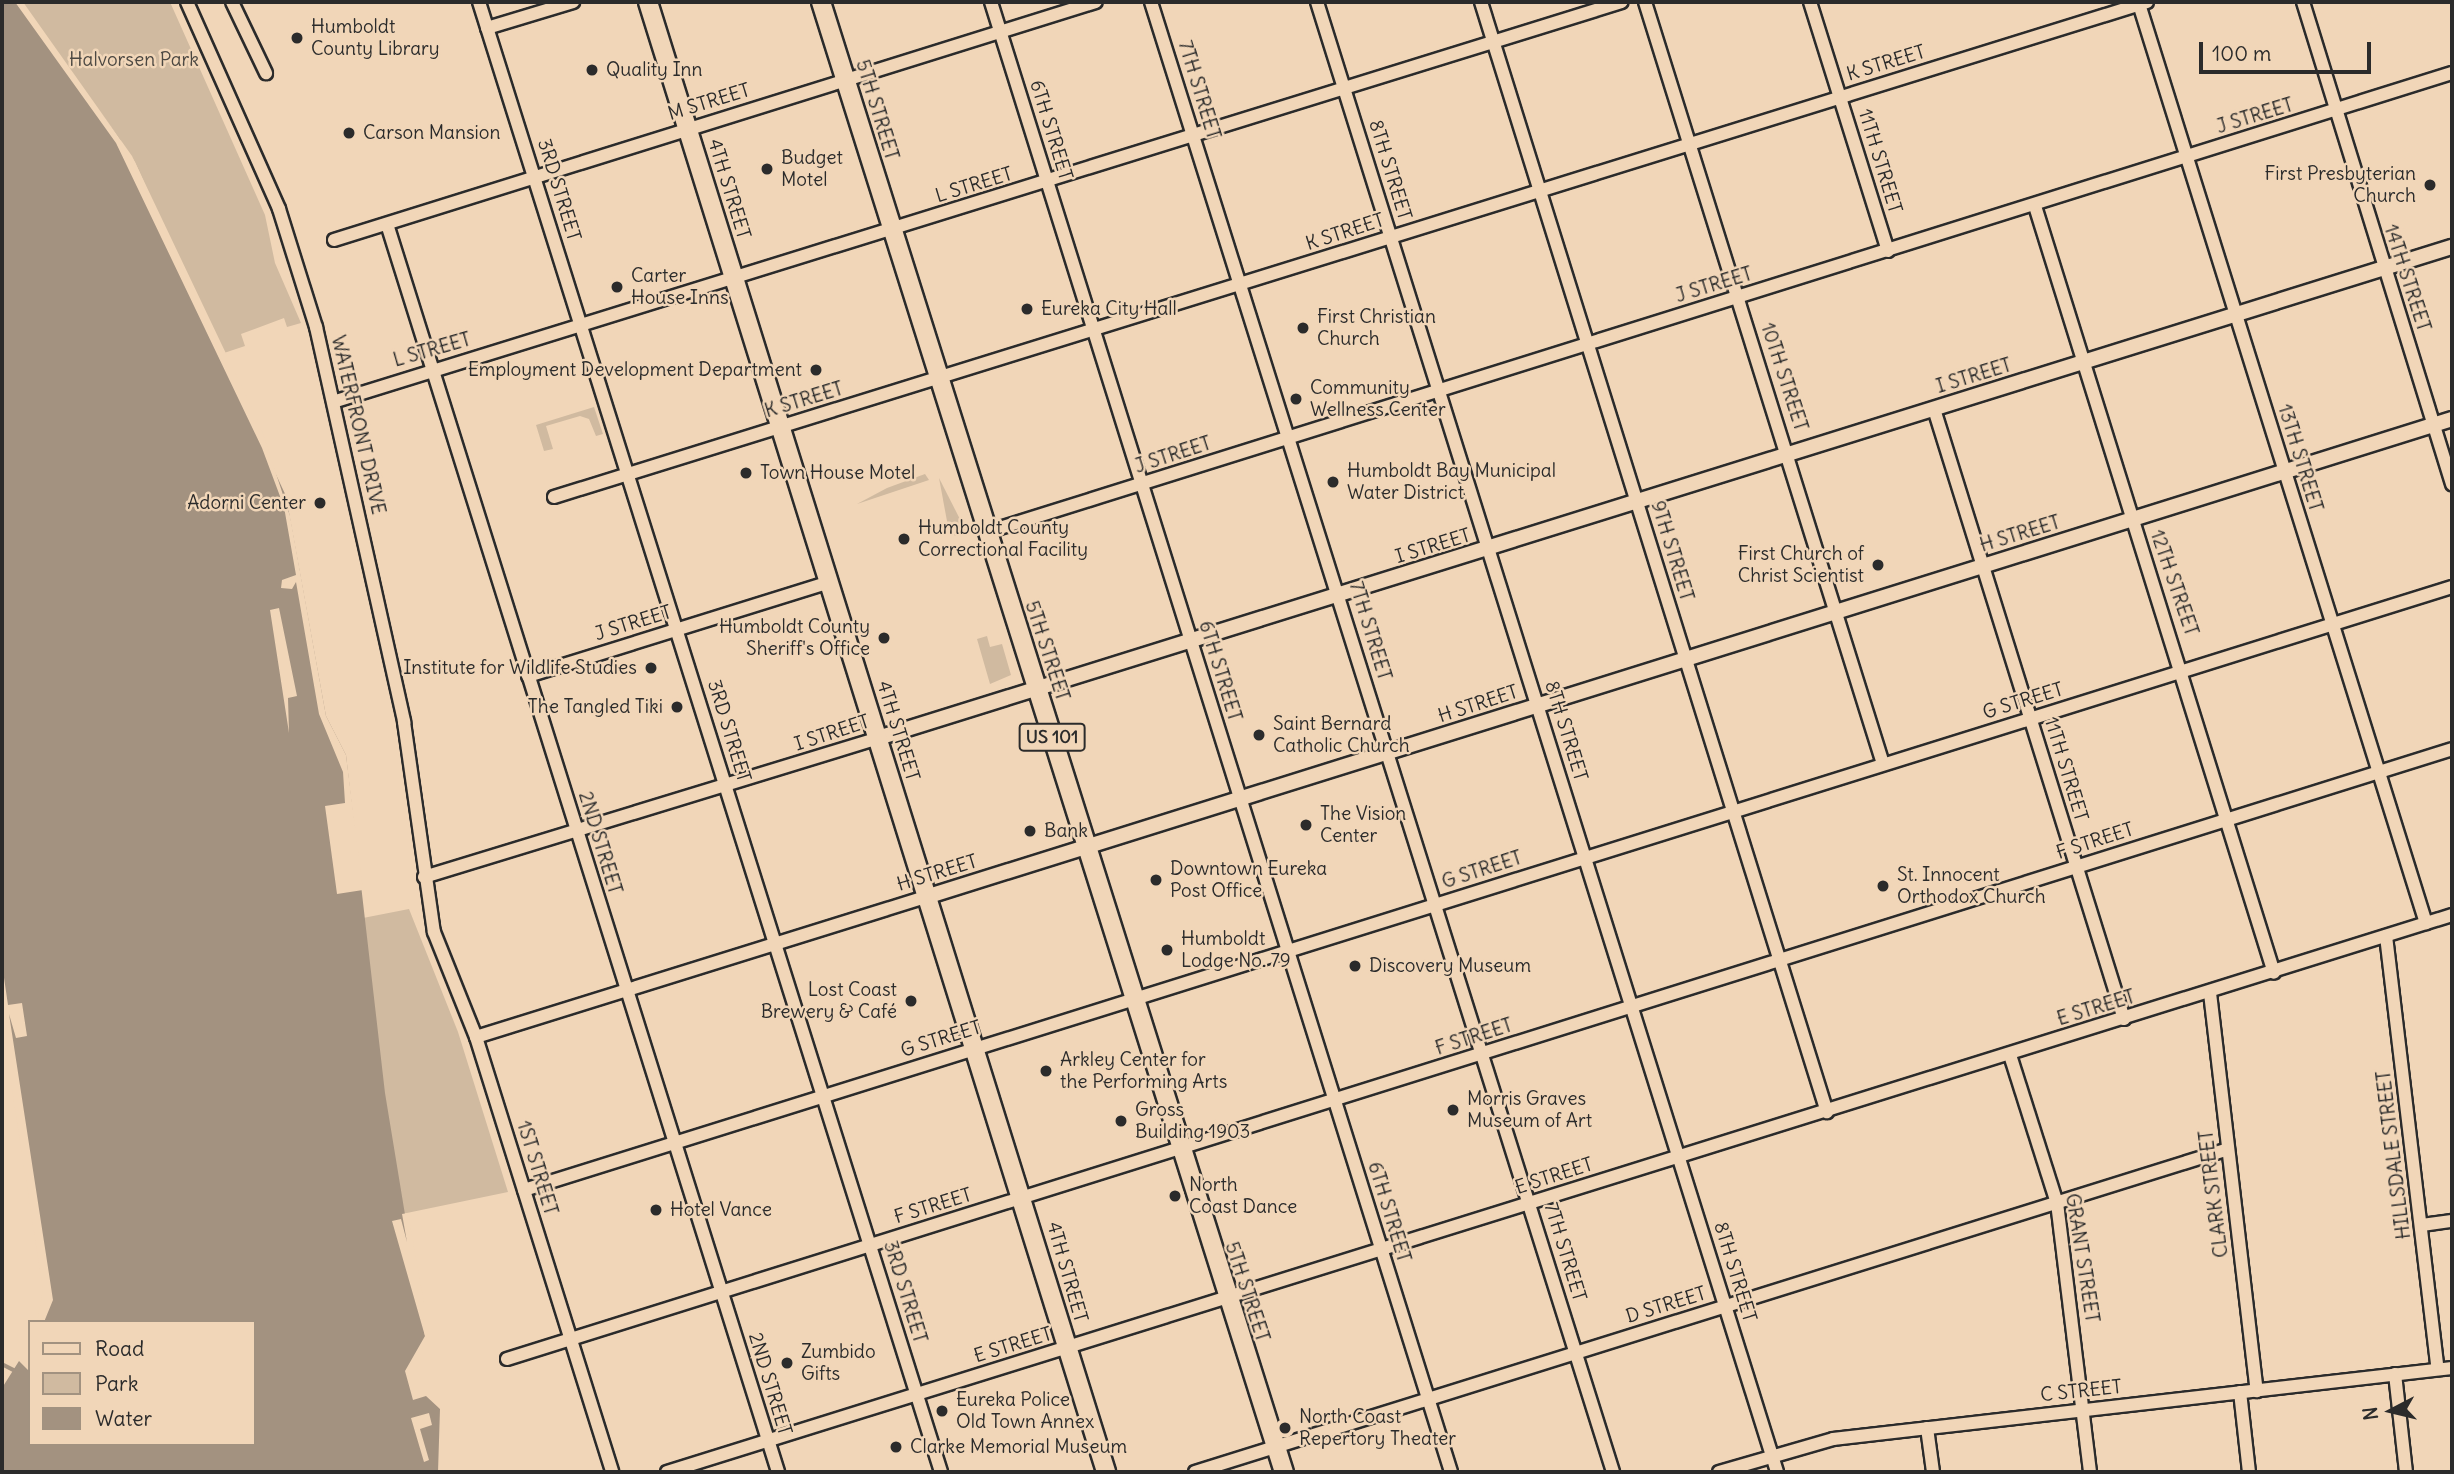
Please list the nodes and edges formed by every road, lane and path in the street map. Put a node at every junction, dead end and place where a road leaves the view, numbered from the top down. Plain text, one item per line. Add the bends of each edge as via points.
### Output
1 (187, 2) edge
2 (232, 2) edge
3 (479, 2) edge
4 (573, 2) edge
5 (648, 2) edge
6 (821, 2) edge
7 (991, 2) edge
8 (1096, 2) edge
9 (1151, 2) edge
10 (1317, 2) edge
11 (1480, 2) edge
12 (1622, 2) edge
13 (1646, 2) edge
14 (1810, 2) edge
15 (2303, 2) edge
16 (2143, 3) edge
17 (487, 28) junction
18 (1001, 32) junction
19 (1493, 43) junction
20 (266, 73) dead end
21 (2452, 73) edge
22 (846, 80) junction
23 (1345, 90) junction
24 (1840, 97) junction
25 (2337, 111) junction
26 (688, 129) junction
27 (1193, 137) junction
28 (1690, 145) junction
29 (2187, 157) junction
30 (534, 178) junction
31 (1047, 183) junction
32 (1540, 191) junction
33 (2035, 206) junction
34 (387, 224) junction
35 (893, 229) junction
36 (1391, 237) junction
37 (334, 240) dead end
38 (2452, 247) edge
39 (1888, 251) junction
40 (2383, 269) junction
41 (735, 280) junction
42 (1241, 286) junction
43 (1739, 297) junction
44 (2236, 314) junction
45 (581, 328) junction
46 (1093, 331) junction
47 (1587, 345) junction
48 (2084, 362) junction
49 (431, 369) junction
50 (940, 378) junction
51 (1438, 392) junction
52 (336, 401) junction
53 (1934, 409) junction
54 (2452, 419) edge
55 (2434, 425) junction
56 (779, 428) junction
57 (1289, 437) junction
58 (1788, 455) junction
59 (2284, 472) junction
60 (628, 475) junction
61 (2452, 484) edge
62 (1141, 485) junction
63 (554, 497) dead end
64 (1637, 502) junction
65 (2133, 520) junction
66 (987, 531) junction
67 (1488, 549) junction
68 (1983, 566) junction
69 (830, 582) junction
70 (2452, 587) edge
71 (1338, 595) junction
72 (1836, 611) junction
73 (2332, 624) junction
74 (677, 630) junction
75 (1190, 642) junction
76 (1685, 658) junction
77 (2183, 671) junction
78 (528, 676) junction
79 (1037, 689) junction
80 (1538, 705) junction
81 (2030, 719) junction
82 (878, 738) junction
83 (2452, 750) edge
84 (1388, 753) junction
85 (1883, 764) junction
86 (2378, 773) junction
87 (726, 787) junction
88 (1240, 799) junction
89 (1733, 811) junction
90 (2230, 819) junction
91 (577, 833) junction
92 (1086, 848) junction
93 (1585, 857) junction
94 (2077, 867) junction
95 (424, 877) junction
96 (929, 896) junction
97 (1435, 905) junction
98 (2452, 915) edge
99 (2426, 923) junction
100 (2386, 936) junction
101 (775, 943) junction
102 (1287, 951) junction
103 (1780, 962) junction
104 (2274, 973) junction
105 (626, 989) junction
106 (2210, 993) junction
107 (1133, 1001) junction
108 (1632, 1007) junction
109 (2124, 1019) junction
110 (476, 1037) junction
111 (977, 1048) junction
112 (1482, 1055) junction
113 (2010, 1055) junction
114 (822, 1096) junction
115 (1334, 1101) junction
116 (1827, 1112) junction
117 (674, 1143) junction
118 (2228, 1149) junction
119 (1180, 1150) junction
120 (1679, 1157) junction
121 (524, 1189) junction
122 (1024, 1198) junction
123 (2057, 1203) junction
124 (1529, 1204) junction
125 (2452, 1221) edge
126 (2422, 1225) junction
127 (870, 1245) junction
128 (1381, 1251) junction
129 (721, 1291) junction
130 (1226, 1299) junction
131 (1725, 1306) junction
132 (570, 1338) junction
133 (1067, 1348) junction
134 (1576, 1353) junction
135 (507, 1359) dead end
136 (2452, 1368) edge
137 (2438, 1369) junction
138 (2395, 1374) junction
139 (2257, 1391) junction
140 (2240, 1392) junction
141 (917, 1395) junction
142 (1428, 1399) junction
143 (2083, 1410) junction
144 (1927, 1428) junction
145 (768, 1441) junction
146 (1276, 1447) junction
147 (1772, 1455) junction
148 (612, 1472) edge
149 (667, 1472) edge
150 (778, 1472) edge
151 (941, 1472) edge
152 (1106, 1472) edge
153 (1195, 1472) edge
154 (1284, 1472) edge
155 (1451, 1472) edge
156 (1613, 1472) edge
157 (1719, 1472) edge
158 (1777, 1472) edge
159 (1933, 1472) edge
160 (2090, 1472) edge
161 (2249, 1472) edge
162 (2406, 1472) edge

1 - 52 street, WATERFRONT DRIVE via 279,209
2 - 20 street
3 - 17 street, 3RD STREET
4 - 17 street
5 - 26 highway, 4TH STREET
6 - 22 highway, 5TH STREET / US 101
7 - 18 street, 6TH STREET
8 - 18 street, M STREET
9 - 27 street, 7TH STREET
10 - 23 street, 8TH STREET
11 - 19 street, 9TH STREET
12 - 19 street, L STREET
13 - 28 street, 10TH STREET
14 - 24 street, 11TH STREET
15 - 25 street, 14TH STREET
16 - 24 street, K STREET
16 - 29 street, 13TH STREET
17 - 30 street, 3RD STREET
18 - 22 street, M STREET
18 - 31 street, 6TH STREET
19 - 23 street, L STREET
19 - 32 street, 9TH STREET
21 - 25 street, J STREET
22 - 26 street, M STREET
22 - 35 highway, 5TH STREET / US 101
23 - 27 street, L STREET
23 - 36 street, 8TH STREET
24 - 28 street, K STREET
24 - 39 street, 11TH STREET
25 - 29 street, J STREET
25 - 40 street, 14TH STREET
26 - 30 street, M STREET
26 - 41 highway, 4TH STREET
27 - 31 street, L STREET
27 - 42 street, 7TH STREET
28 - 32 street, K STREET
28 - 43 street, 10TH STREET
29 - 33 street, J STREET
29 - 44 street, 13TH STREET
30 - 34 street, M STREET
30 - 45 street, 3RD STREET
31 - 35 street, L STREET
31 - 46 street, 6TH STREET
32 - 36 street, K STREET
32 - 47 street, 9TH STREET
33 - 39 street, J STREET
33 - 48 street, 12TH STREET
34 - 37 street, M STREET
34 - 49 street, 2ND STREET
35 - 41 street, L STREET
35 - 50 highway, 5TH STREET / US 101
36 - 42 street, K STREET
36 - 51 street, 8TH STREET
38 - 40 main road, I STREET
39 - 43 street, J STREET
40 - 44 main road, I STREET
40 - 55 street, 14TH STREET
41 - 45 street, L STREET
41 - 56 highway, 4TH STREET
42 - 46 street, K STREET
42 - 57 street, 7TH STREET
43 - 47 street, J STREET
43 - 58 street, 10TH STREET
44 - 48 main road, I STREET
44 - 59 street, 13TH STREET
45 - 49 street, L STREET
45 - 60 street, 3RD STREET
46 - 50 street, K STREET
46 - 62 street, 6TH STREET
47 - 51 street, J STREET
47 - 64 street, 9TH STREET
48 - 53 main road, I STREET
48 - 65 street, 12TH STREET
49 - 52 street, L STREET
49 - 78 street, 2ND STREET
50 - 56 street, K STREET
50 - 66 highway, 5TH STREET / US 101
51 - 57 street, J STREET
51 - 67 street, 8TH STREET
52 - 95 street, WATERFRONT DRIVE via 404,722
53 - 58 main road, I STREET
53 - 68 street, 11TH STREET
54 - 55 main road, H STREET
55 - 59 main road, H STREET
55 - 61 street, 14TH STREET
56 - 60 street, K STREET
56 - 69 highway, 4TH STREET
57 - 62 street, J STREET
57 - 71 street, 7TH STREET
58 - 64 main road, I STREET
58 - 72 street, 10TH STREET
59 - 65 main road, H STREET
59 - 73 street, 13TH STREET
60 - 63 street, K STREET
60 - 74 street, 3RD STREET
62 - 66 street, J STREET
62 - 75 street, 6TH STREET
64 - 67 main road, I STREET
64 - 76 street, 9TH STREET
65 - 68 main road, H STREET
65 - 77 street, 12TH STREET
66 - 79 highway, 5TH STREET / US 101
67 - 71 main road, I STREET
67 - 80 street, 8TH STREET
68 - 72 main road, H STREET
68 - 81 street, 11TH STREET
69 - 74 street, J STREET
69 - 82 highway, 4TH STREET
70 - 73 street, G STREET
71 - 75 main road, I STREET
71 - 84 street, 7TH STREET
72 - 76 main road, H STREET
72 - 85 street, 10TH STREET
73 - 77 street, G STREET
73 - 86 street, 13TH STREET
74 - 78 street, J STREET
74 - 87 street, 3RD STREET
75 - 79 main road, I STREET
75 - 88 street, 6TH STREET
76 - 80 main road, H STREET
76 - 89 street, 9TH STREET
77 - 81 street, G STREET
77 - 90 street, 12TH STREET
78 - 91 street, 2ND STREET
79 - 82 main road, I STREET
79 - 92 highway, 5TH STREET / US 101
80 - 84 main road, H STREET
80 - 93 street, 8TH STREET
81 - 85 street, G STREET
81 - 94 street, 11TH STREET
82 - 87 street, I STREET
82 - 96 highway, 4TH STREET
83 - 86 street, F STREET
84 - 88 main road, H STREET
84 - 97 street, 7TH STREET
85 - 89 street, G STREET
86 - 90 street, F STREET
86 - 99 street, 13TH STREET
87 - 91 street, I STREET
87 - 101 street, 3RD STREET
88 - 92 main road, H STREET
88 - 102 street, 6TH STREET
89 - 93 street, G STREET
89 - 103 street, 9TH STREET
90 - 94 street, F STREET
90 - 104 street, 12TH STREET
91 - 95 street, I STREET
91 - 105 street, 2ND STREET
92 - 96 main road, H STREET
92 - 107 highway, 5TH STREET / US 101
93 - 97 street, G STREET
93 - 108 street, 8TH STREET
94 - 103 street, F STREET
94 - 109 street, 11TH STREET
95 - 110 street, 1ST STREET via 436,942
96 - 101 street, H STREET
96 - 111 highway, 4TH STREET
97 - 102 street, G STREET
97 - 112 street, 7TH STREET
98 - 99 street, E STREET
99 - 100 street, E STREET
100 - 104 street, E STREET
100 - 126 street, HILLSDALE STREET
101 - 105 street, H STREET
101 - 114 street, 3RD STREET
102 - 107 street, G STREET
102 - 115 street, 6TH STREET
103 - 108 street, F STREET
103 - 116 street, 9TH STREET
104 - 106 street, E STREET
105 - 110 street, H STREET
105 - 117 street, 2ND STREET
106 - 109 street, E STREET
106 - 118 street, CLARK STREET
107 - 111 street, G STREET
107 - 119 highway, 5TH STREET / US 101
108 - 112 street, F STREET
108 - 120 street, 8TH STREET
109 - 113 street, E STREET
110 - 121 street, 1ST STREET
111 - 114 street, G STREET
111 - 122 highway, 4TH STREET
112 - 115 street, F STREET
112 - 124 street, 7TH STREET
113 - 116 street, E STREET
113 - 123 street, GRANT STREET
114 - 117 street, G STREET
114 - 127 street, 3RD STREET
115 - 119 street, F STREET
115 - 128 street, 6TH STREET
116 - 120 street, E STREET
117 - 121 street, G STREET
117 - 129 street, 2ND STREET
118 - 123 street, D STREET
118 - 139 street, CLARK STREET
119 - 122 street, F STREET
119 - 130 highway, 5TH STREET / US 101
120 - 124 street, E STREET
120 - 131 street, 8TH STREET
121 - 132 street, 1ST STREET
122 - 127 street, F STREET
122 - 133 highway, 4TH STREET
123 - 131 street, D STREET
123 - 143 street, GRANT STREET
124 - 128 street, E STREET
124 - 134 street, 7TH STREET
125 - 126 street
126 - 137 street, HILLSDALE STREET
127 - 129 street, F STREET
127 - 141 street, 3RD STREET
128 - 130 street, E STREET
128 - 142 street, 6TH STREET
129 - 132 street, F STREET
129 - 145 street, 2ND STREET
130 - 133 street, E STREET
130 - 146 highway, 5TH STREET / US 101
131 - 134 street, D STREET
131 - 147 street, 8TH STREET
132 - 135 street, F STREET
132 - 148 street, 1ST STREET
133 - 141 street, E STREET
133 - 152 highway, 4TH STREET
134 - 142 street, D STREET
134 - 156 street, 7TH STREET
136 - 137 street, C STREET
137 - 138 street, C STREET
138 - 139 street, C STREET
138 - 162 street
139 - 140 street, C STREET
140 - 143 street, C STREET
140 - 161 street
141 - 145 street, E STREET
141 - 151 street, 3RD STREET
142 - 146 street, D STREET
142 - 155 street, 6TH STREET
143 - 144 street, C STREET
143 - 160 street, GRANT STREET
144 - 147 street, C STREET via 1825,1440
144 - 159 street
145 - 149 street, E STREET
145 - 150 street, 2ND STREET
146 - 153 street, D STREET
146 - 154 highway, 5TH STREET / US 101
147 - 157 street, C STREET
147 - 158 street, 8TH STREET

